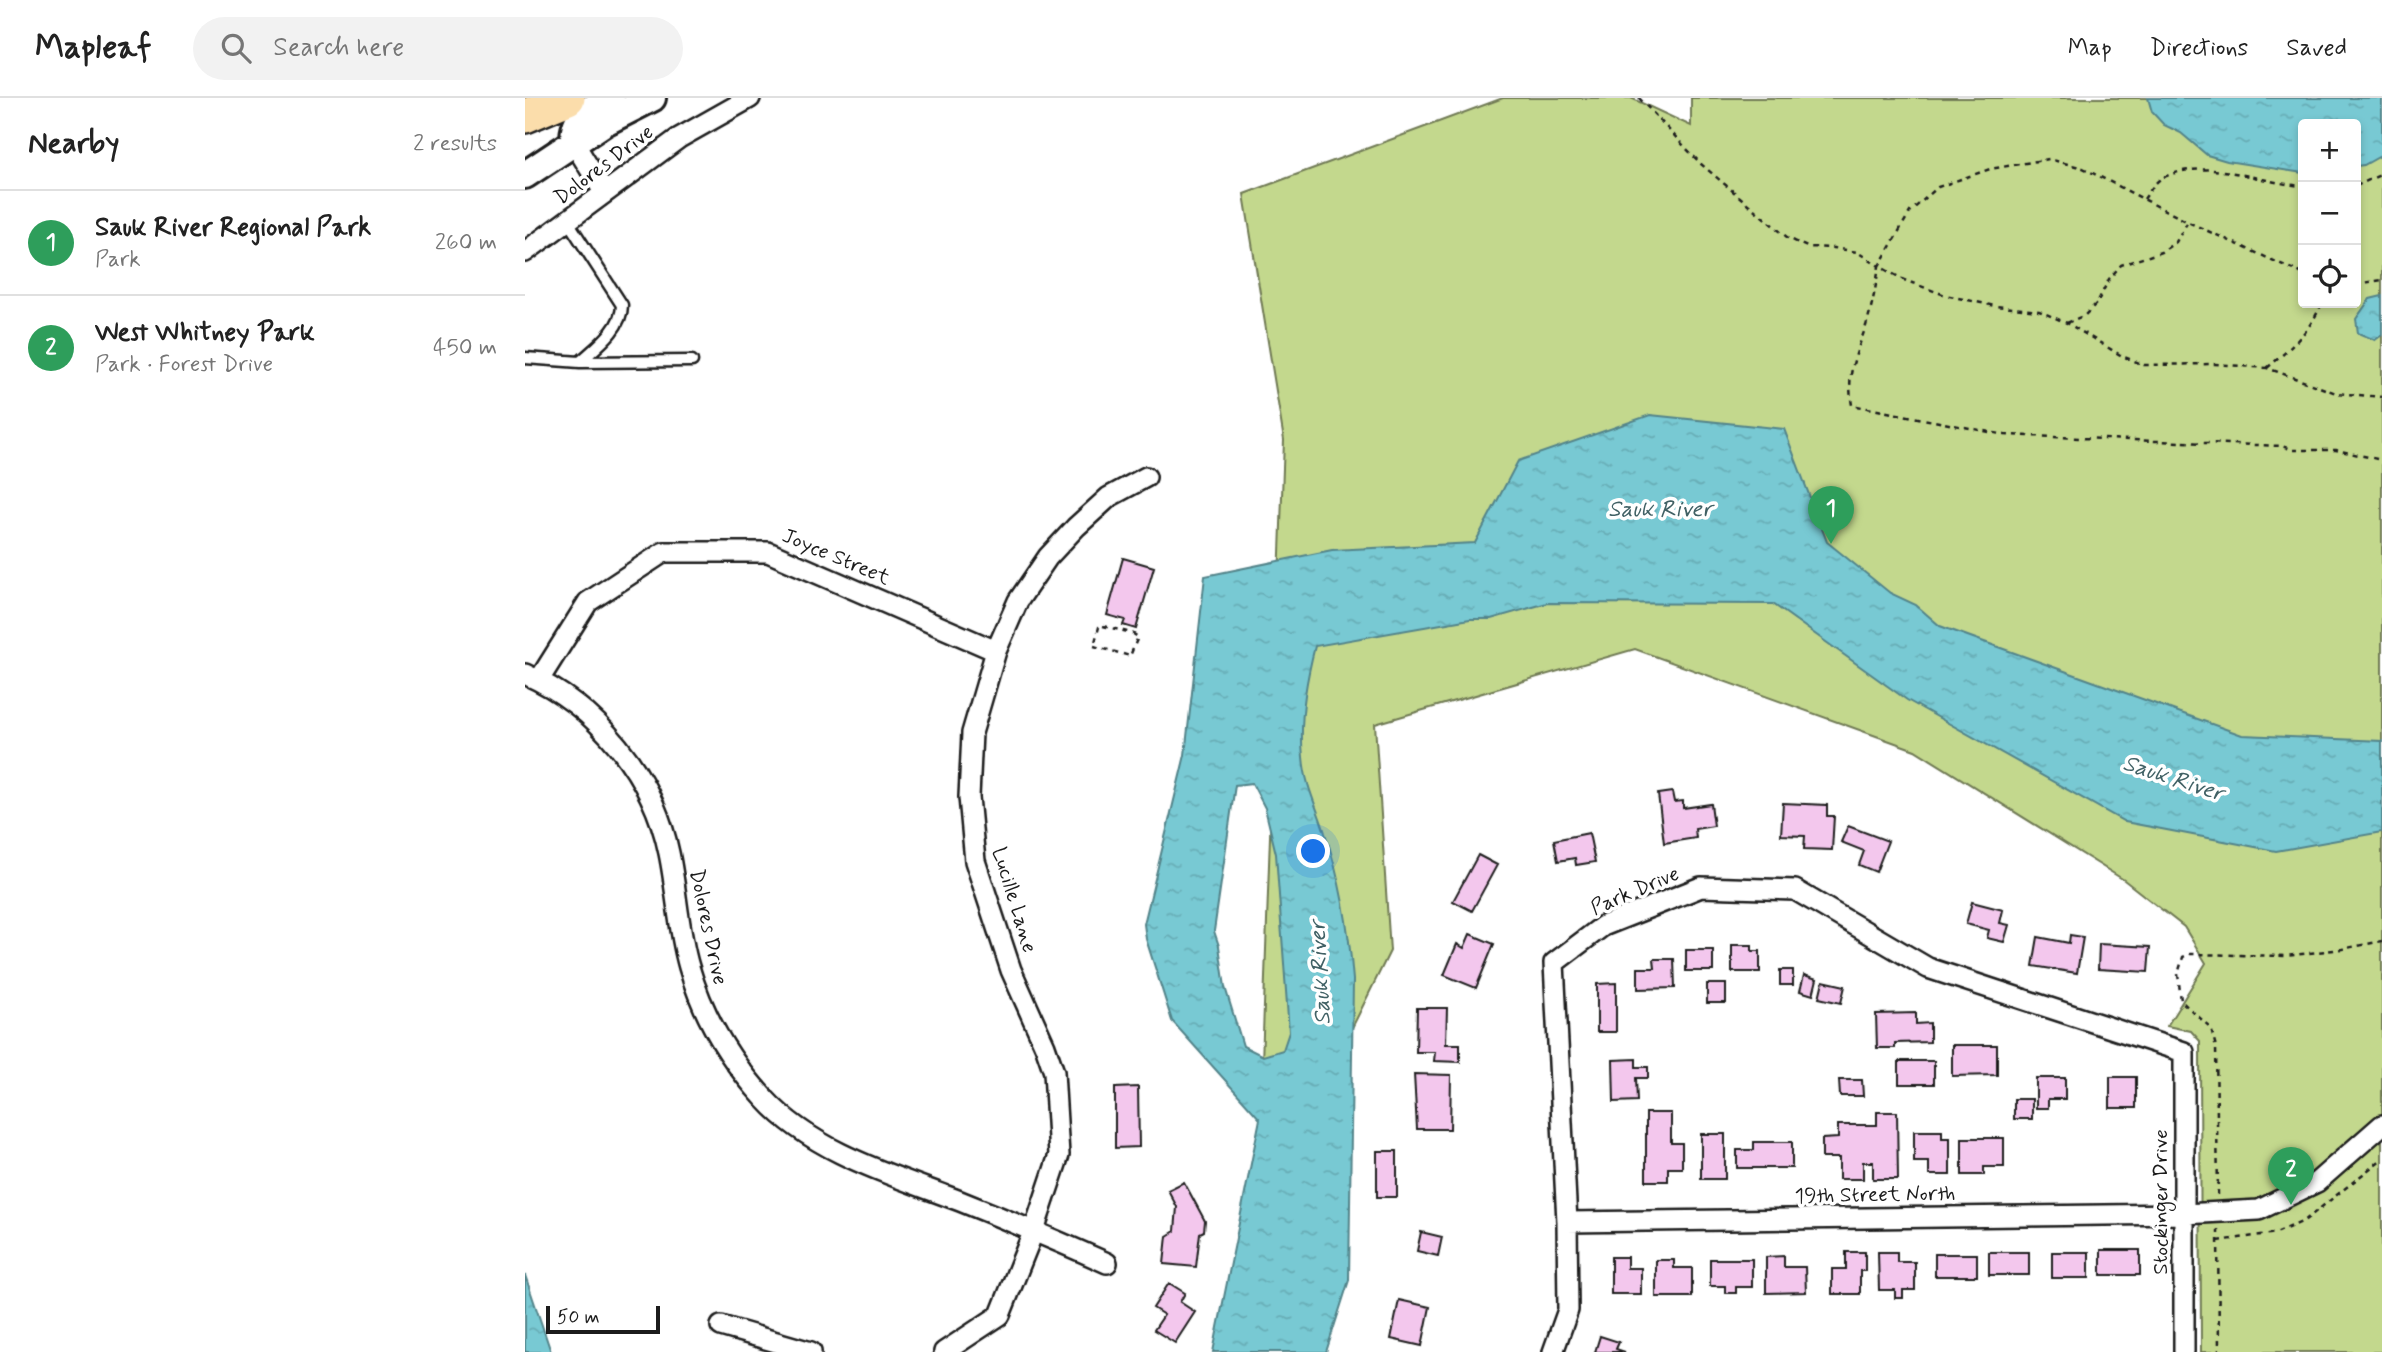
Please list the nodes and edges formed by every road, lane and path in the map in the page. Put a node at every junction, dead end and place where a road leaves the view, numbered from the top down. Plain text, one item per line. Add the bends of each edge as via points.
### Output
1 (569, 98) edge
2 (580, 98) edge
3 (611, 98) edge
4 (652, 98) edge
5 (750, 98) edge
6 (1639, 98) edge
7 (525, 116) edge
8 (525, 127) edge
9 (574, 143) junction
10 (2382, 174) edge
11 (525, 175) edge
12 (2361, 184) edge
13 (2298, 186) edge
14 (604, 192) junction
15 (2144, 199) junction
16 (567, 220) junction
17 (2188, 222) junction
18 (525, 252) edge
19 (1879, 267) junction
20 (2298, 272) edge
21 (2382, 280) edge
22 (2361, 283) edge
23 (2320, 308) edge
24 (2067, 323) junction
25 (525, 359) edge
26 (692, 361) dead end
27 (580, 362) junction
28 (2267, 368) junction
29 (2382, 397) edge
30 (2382, 460) edge
31 (1146, 477) dead end
32 (1099, 627) joint
33 (996, 651) junction
34 (532, 677) edge
35 (2382, 941) edge
36 (2184, 1052) joint
37 (2382, 1125) edge
38 (2382, 1159) edge
39 (2218, 1212) junction
40 (2184, 1214) junction
41 (1567, 1222) junction
42 (1034, 1230) junction
43 (2218, 1241) junction
44 (1107, 1263) dead end
45 (721, 1326) dead end
46 (811, 1352) edge
47 (944, 1352) edge
48 (1553, 1352) edge
49 (2184, 1352) edge
50 (2219, 1352) edge

1 - 7 highway
2 - 8 street
3 - 9 street via 582,115 574,129
4 - 9 street
5 - 14 street, Dolores Drive via 679,138
6 - 19 path via 1701,163 1788,239 1807,247 1857,252
9 - 11 street
9 - 14 street
10 - 12 path
13 - 15 path via 2238,172 2201,170 2159,179
14 - 16 street, Dolores Drive
15 - 17 path
15 - 19 path via 2083,168 2049,159 1990,169 1937,187 1910,212
16 - 18 street, Dolores Drive
16 - 27 lane via 622,305 608,337
17 - 20 path
17 - 24 path via 2176,242 2161,252 2121,265 2085,316
19 - 24 path via 1945,295 2039,311
19 - 30 path via 1866,326 1851,366 1852,405 2005,435 2282,446 2336,450
21 - 22 path
23 - 28 path via 2294,346
24 - 28 path via 2144,365
25 - 27 lane
26 - 27 lane
28 - 29 path via 2336,393
31 - 33 street, Lucille Lane via 1109,497 1048,557 1018,601
32 - 32 path via 1094,646 1130,656 1138,637
33 - 34 street, Joyce Street via 768,552 664,552 588,602
33 - 42 street, Lucille Lane via 972,733 969,797 975,861 1011,970 1053,1072 1059,1155
34 - 42 street, Dolores Drive via 569,699 608,733 644,787 669,851 686,955 702,1004 739,1067 767,1101 824,1144 857,1161
35 - 39 path via 2286,956 2183,957 2178,974 2181,1001 2211,1028 2216,1047
36 - 40 street, Stockinger Drive
36 - 41 street, Park Drive via 1928,968 1795,890 1701,887 1603,926 1554,962
37 - 39 street, 19th Street North via 2317,1182 2259,1209
38 - 43 path via 2304,1221 2276,1233
39 - 40 street, 19th Street North
39 - 43 path
40 - 41 street, 19th Street North
40 - 49 street, Stockinger Drive
41 - 48 street, Park Drive via 1568,1310
42 - 44 street, Dolores Drive
42 - 47 street, Lucille Lane via 1000,1315
43 - 50 path
45 - 46 street

